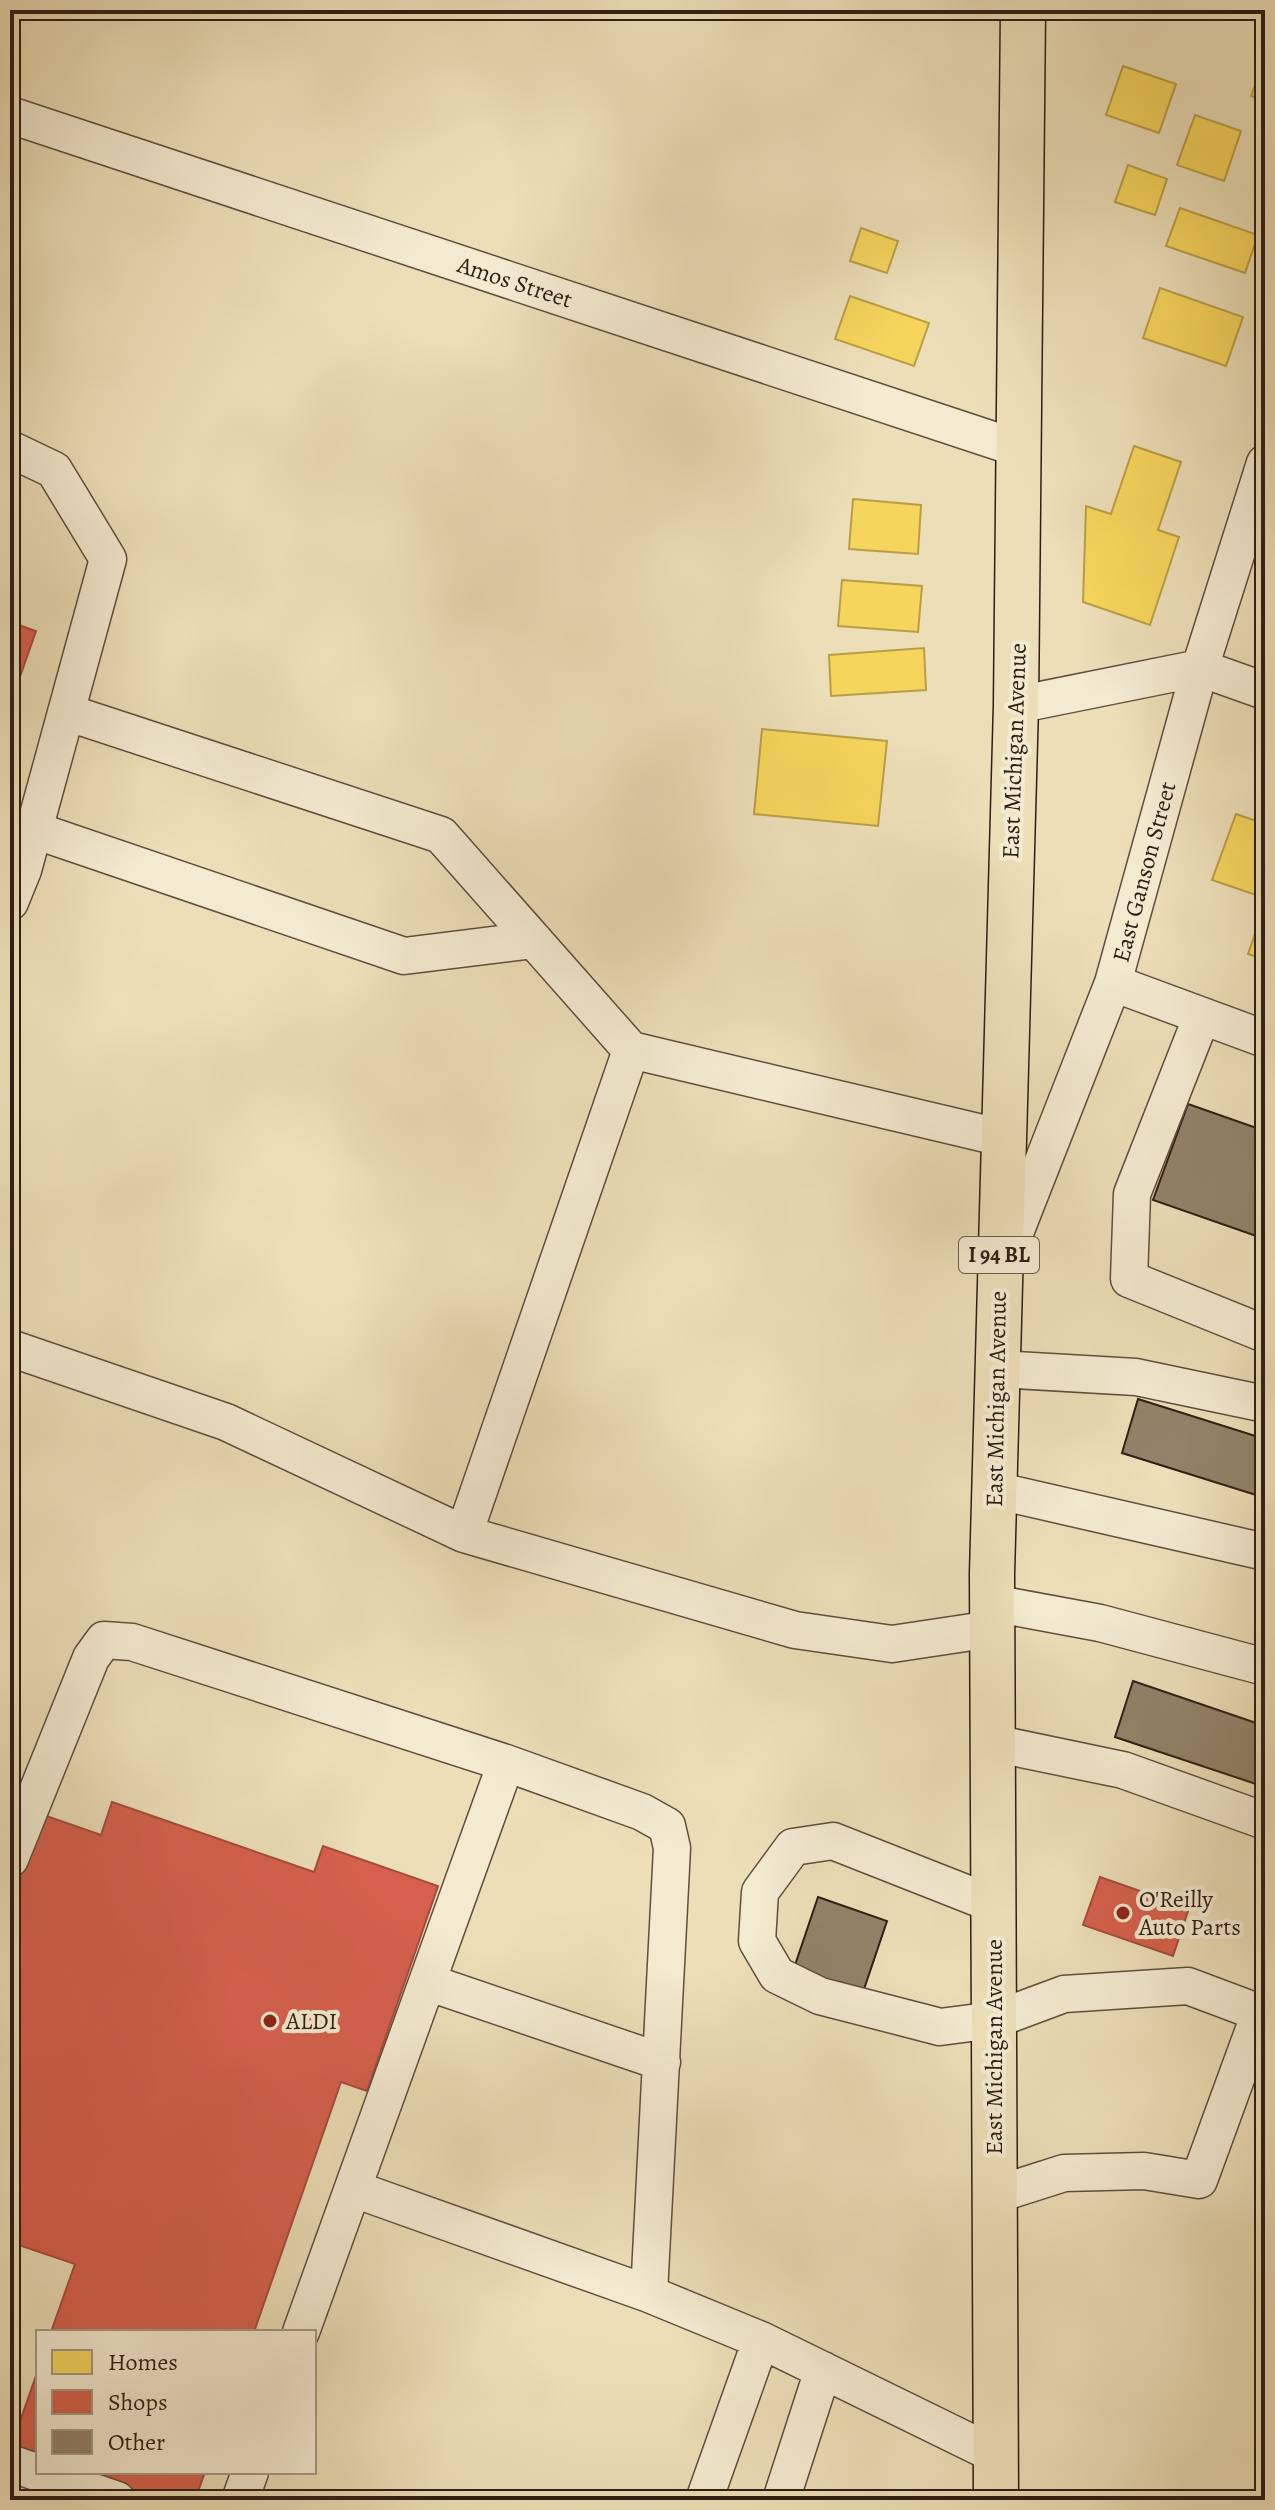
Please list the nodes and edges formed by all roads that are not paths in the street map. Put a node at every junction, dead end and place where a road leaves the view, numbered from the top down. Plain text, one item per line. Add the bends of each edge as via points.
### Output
1 (1023, 10) edge
2 (10, 115) edge
3 (10, 449) edge
4 (1020, 449) junction
5 (1265, 463) edge
6 (1200, 668) junction
7 (1265, 691) edge
8 (1016, 705) junction
9 (66, 712) junction
10 (34, 830) junction
11 (10, 902) edge
12 (534, 940) junction
13 (1113, 983) junction
14 (1202, 1016) junction
15 (1265, 1039) edge
16 (631, 1050) junction
17 (1003, 1138) junction
18 (999, 1273) junction
19 (1265, 1334) edge
20 (10, 1348) edge
21 (997, 1369) junction
22 (1265, 1404) edge
23 (994, 1490) junction
24 (464, 1534) junction
25 (1265, 1552) edge
26 (992, 1616) junction
27 (1265, 1667) edge
28 (993, 1743) junction
29 (506, 1763) junction
30 (1265, 1821) edge
31 (10, 1859) edge
32 (993, 1904) junction
33 (427, 1982) junction
34 (994, 2020) junction
35 (662, 2062) junction
36 (354, 2189) junction
37 (995, 2195) junction
38 (649, 2294) junction
39 (302, 2330) edge
40 (761, 2340) junction
41 (823, 2370) junction
42 (996, 2455) junction
43 (10, 2463) edge
44 (36, 2472) edge
45 (42, 2474) edge
46 (249, 2474) edge
47 (117, 2500) edge
48 (240, 2500) edge
49 (704, 2500) edge
50 (781, 2500) edge
51 (996, 2500) edge

1 - 4 main road, East Michigan Avenue / I 94 BL
2 - 4 street, Amos Street
3 - 9 street via 54,470 108,559
4 - 8 main road, East Michigan Avenue / I 94 BL
5 - 6 street, East Ganson Street
6 - 7 street
6 - 8 street
6 - 13 street, East Ganson Street
8 - 17 main road, East Michigan Avenue / I 94 BL
9 - 10 street
9 - 12 street via 441,835
10 - 11 street
10 - 12 street via 404,956
12 - 16 street
13 - 14 street
13 - 18 street, East Ganson Street
14 - 15 street
14 - 19 street via 1132,1194 1129,1279
16 - 17 street
16 - 24 street
17 - 18 main road, East Michigan Avenue / I 94 BL
18 - 21 main road, East Michigan Avenue / I 94 BL
20 - 24 street via 226,1422
21 - 22 street via 1136,1377
21 - 23 main road, East Michigan Avenue / I 94 BL
23 - 25 street
23 - 26 main road, East Michigan Avenue / I 94 BL
24 - 26 street via 795,1630 892,1644
26 - 27 street via 1100,1623
26 - 28 main road, East Michigan Avenue / I 94 BL
28 - 30 street via 1123,1770
28 - 32 main road, East Michigan Avenue / I 94 BL
29 - 31 street via 132,1642 104,1640 91,1658
29 - 33 street
29 - 35 street via 667,1826 672,1848
32 - 34 main road, East Michigan Avenue / I 94 BL
32 - 34 street via 833,1841 793,1847 760,1892 757,1941 777,1975 820,1996 940,2027
33 - 35 street
33 - 36 street
34 - 37 main road, East Michigan Avenue / I 94 BL
34 - 37 street via 1064,1994 1188,1986 1260,2013 1199,2180 1144,2171 1064,2173
35 - 38 street
36 - 38 street
36 - 39 street
37 - 42 main road, East Michigan Avenue / I 94 BL
38 - 40 street
40 - 41 street
40 - 49 street
41 - 42 street
41 - 50 street
42 - 51 main road, East Michigan Avenue / I 94 BL
43 - 44 street
45 - 47 street
46 - 48 street

